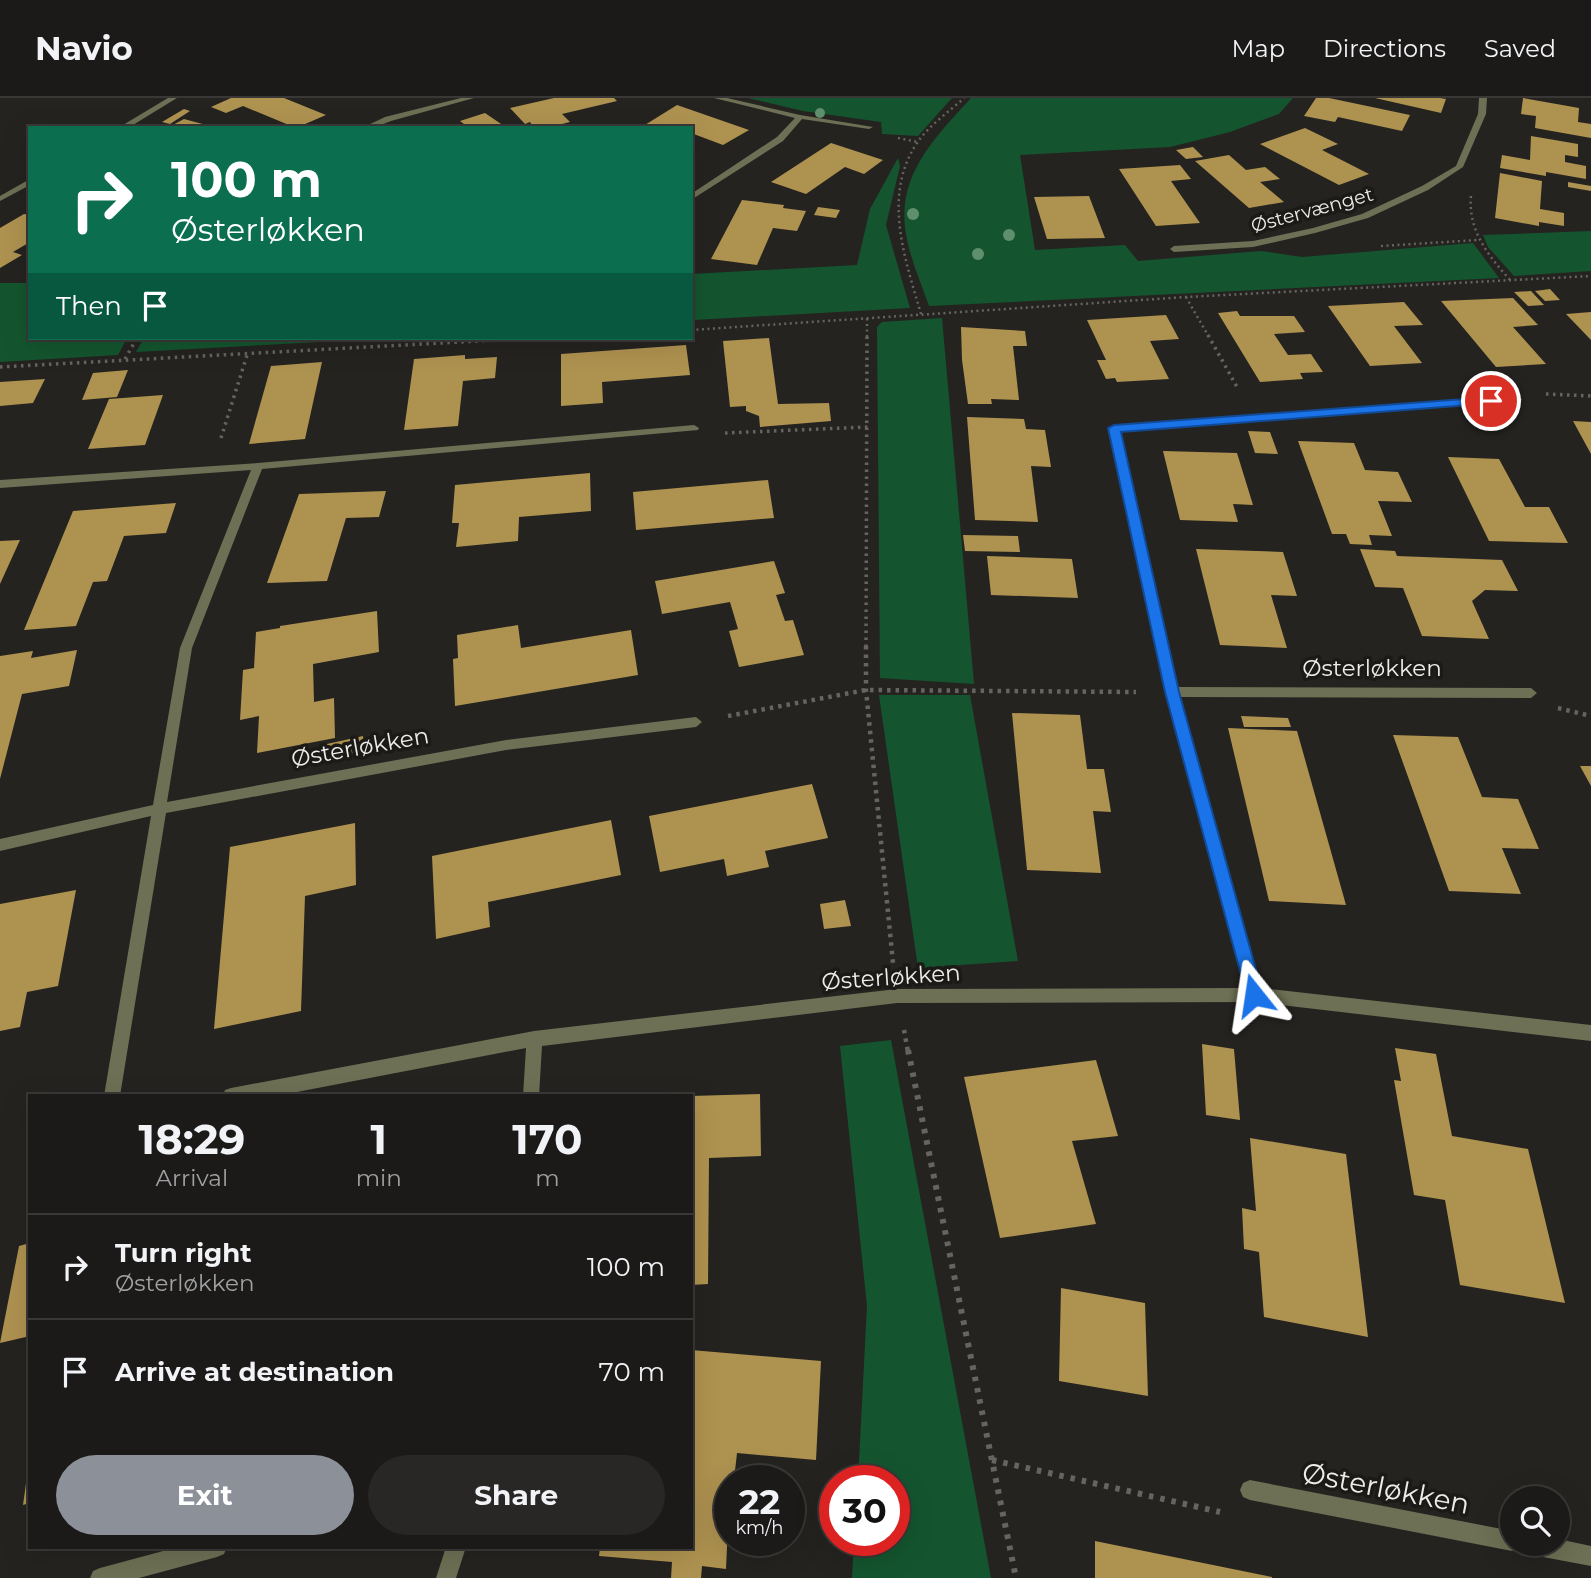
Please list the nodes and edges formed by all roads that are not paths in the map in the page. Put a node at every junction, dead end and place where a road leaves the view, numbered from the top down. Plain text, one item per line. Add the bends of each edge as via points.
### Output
1 (173, 98) edge
2 (470, 98) edge
3 (718, 98) edge
4 (1483, 98) edge
5 (800, 117) junction
6 (125, 126) edge
7 (371, 126) edge
8 (869, 127) dead end
9 (28, 182) edge
10 (693, 197) edge
11 (0, 199) edge
12 (1174, 249) dead end
13 (1517, 399) road end
14 (694, 428) road end
15 (258, 466) junction
16 (0, 484) edge
17 (1172, 692) junction
18 (1531, 693) dead end
19 (696, 722) road end
20 (159, 809) junction
21 (0, 845) edge
22 (1254, 995) junction
23 (1591, 1033) edge
24 (534, 1039) junction
25 (112, 1094) edge
26 (242, 1094) edge
27 (531, 1094) edge
28 (1250, 1490) road end
29 (1500, 1539) edge
30 (209, 1549) edge
31 (455, 1549) edge
32 (1570, 1552) edge
33 (1591, 1556) edge
34 (100, 1578) edge
35 (446, 1578) edge

1 - 6 street
2 - 7 street
3 - 5 street
4 - 12 street, Østervænget via 1482,114 1459,167 1425,188 1365,216 1254,244
5 - 8 street
5 - 10 street via 780,139
9 - 11 street
13 - 17 street via 1114,428
14 - 15 street
15 - 16 street
15 - 20 street via 186,648
17 - 18 street, Østerløkken
17 - 22 street
19 - 20 street, Østerløkken via 506,745
20 - 21 street, Østerløkken
20 - 25 street
22 - 23 street, Østerløkken
22 - 24 street, Østerløkken via 897,996
24 - 26 street, Østerløkken
24 - 27 street
28 - 29 street, Østerløkken
30 - 34 street
31 - 35 street
32 - 33 street

